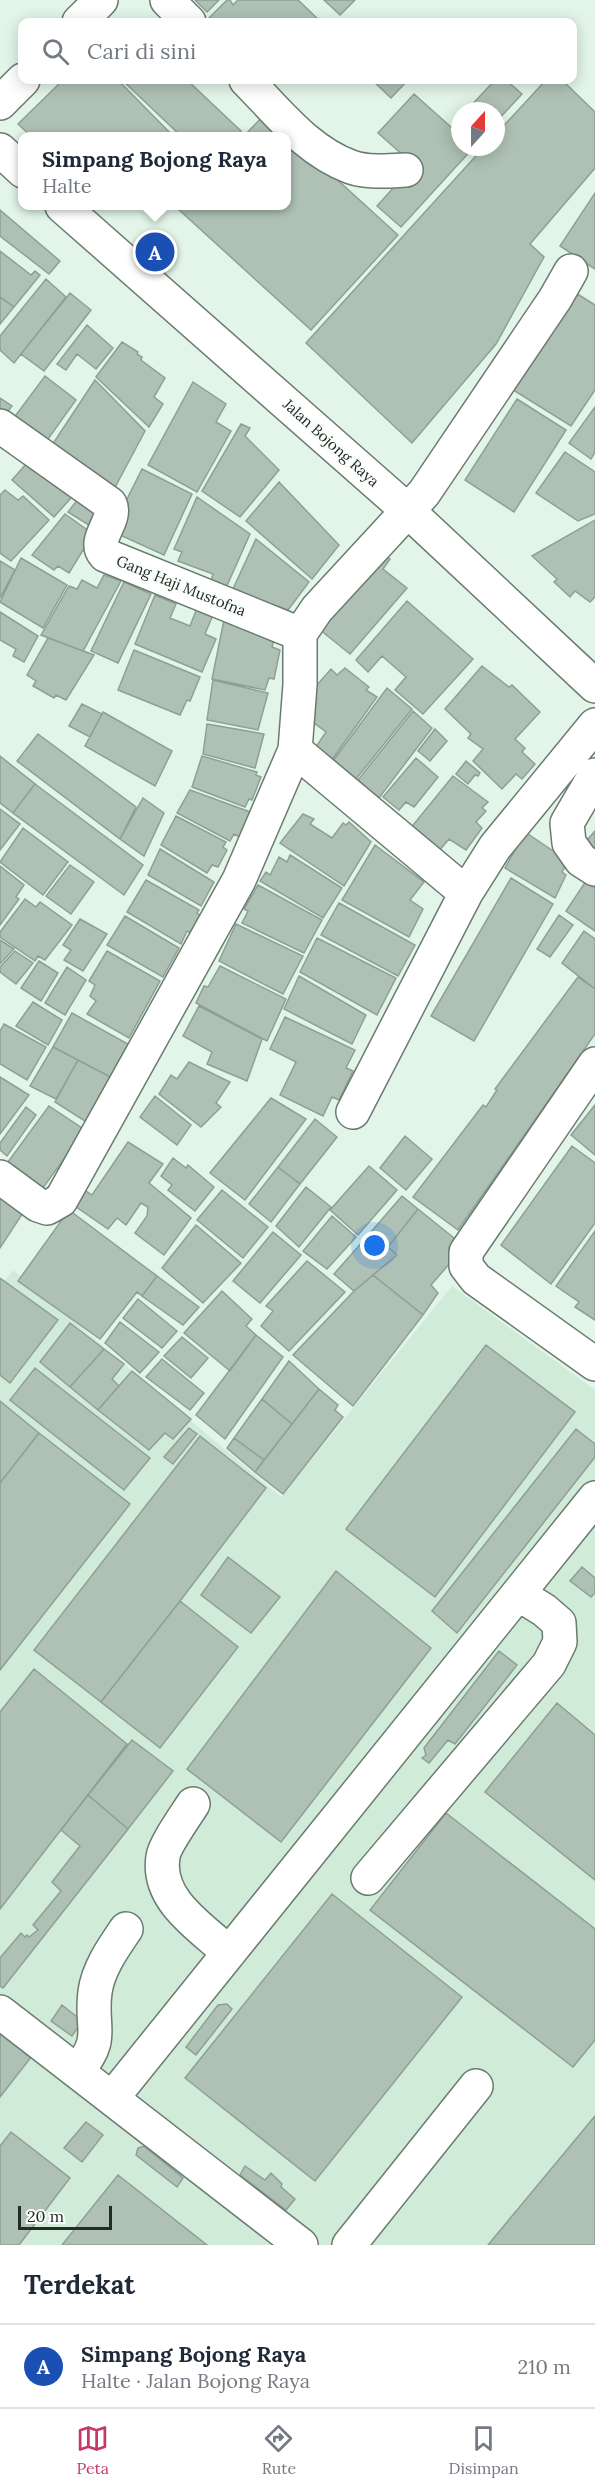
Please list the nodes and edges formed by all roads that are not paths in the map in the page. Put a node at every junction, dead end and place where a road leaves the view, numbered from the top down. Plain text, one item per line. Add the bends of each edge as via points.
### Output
1 (101, 0) edge
2 (167, 0) edge
3 (83, 18) edge
4 (185, 18) edge
5 (250, 84) edge
6 (0, 150) edge
7 (18, 166) edge
8 (406, 170) dead end
9 (67, 210) edge
10 (570, 271) dead end
11 (0, 426) edge
12 (407, 510) junction
13 (300, 634) junction
14 (595, 686) edge
15 (595, 725) edge
16 (295, 750) junction
17 (595, 774) edge
18 (595, 869) edge
19 (466, 893) junction
20 (595, 1064) edge
21 (352, 1112) dead end
22 (0, 1177) edge
23 (595, 1364) edge
24 (595, 1498) edge
25 (518, 1594) junction
26 (193, 1804) dead end
27 (368, 1878) dead end
28 (126, 1929) dead end
29 (228, 1953) junction
30 (0, 2012) edge
31 (77, 2071) junction
32 (476, 2086) dead end
33 (114, 2098) junction
34 (301, 2245) edge
35 (349, 2245) edge

1 - 3 street
2 - 4 street
5 - 8 street via 313,148 353,168
6 - 7 street
9 - 12 street, Jalan Bojong Raya
10 - 12 street via 424,493
11 - 13 street, Gang Haji Mustofna via 110,504 112,511 100,544 105,555
12 - 13 street via 317,609
12 - 14 street, Jalan Bojong Raya
13 - 16 street
15 - 19 street via 495,847
16 - 19 street
16 - 22 street via 239,880 61,1200 47,1208 38,1205
17 - 18 street via 567,824 569,843 581,860
19 - 21 street
20 - 23 street via 466,1252 466,1266 476,1279
24 - 25 street
25 - 27 street via 559,1623 560,1642 549,1664
25 - 29 street
26 - 29 street via 163,1856 164,1887 186,1915
28 - 31 street via 108,1956 95,1992 96,2041
29 - 33 street
30 - 31 street
31 - 33 street
32 - 35 street
33 - 34 street

